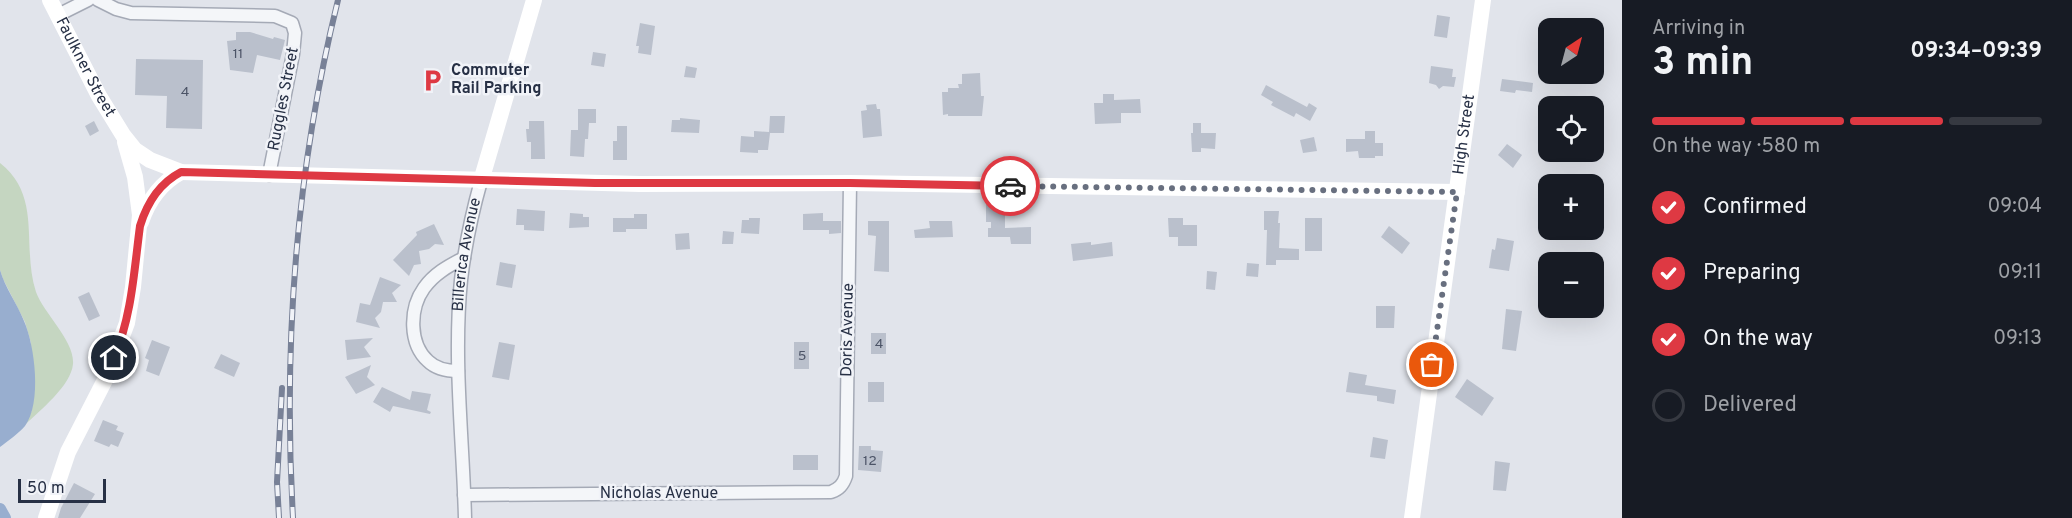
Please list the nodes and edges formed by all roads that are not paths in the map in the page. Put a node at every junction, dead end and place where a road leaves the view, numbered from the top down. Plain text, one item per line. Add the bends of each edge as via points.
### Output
1 (50, 0) edge
2 (88, 0) edge
3 (98, 0) edge
4 (534, 0) edge
5 (1484, 0) edge
6 (58, 15) junction
7 (123, 135) junction
8 (181, 172) junction
9 (269, 175) junction
10 (481, 181) junction
11 (850, 183) junction
12 (1457, 192) junction
13 (140, 226) junction
14 (464, 258) junction
15 (458, 372) junction
16 (846, 476) joint
17 (464, 495) junction
18 (46, 518) edge
19 (465, 518) edge
20 (1412, 518) edge

1 - 6 main road, Faulkner Street
2 - 6 street
3 - 9 street, Ruggles Street via 132,13 275,16 292,23 293,54
4 - 10 main road, Billerica Avenue
5 - 12 main road, High Street
6 - 7 main road, Faulkner Street
7 - 8 main road via 150,160
7 - 13 main road via 135,177
8 - 9 main road
8 - 13 main road via 166,181 153,197
9 - 10 main road
10 - 11 main road
10 - 14 street, Billerica Avenue
11 - 12 main road
11 - 16 street, Doris Avenue
12 - 20 main road, High Street
13 - 18 main road via 131,305 121,341 68,452
14 - 15 street, Billerica Avenue
14 - 15 street via 444,268 423,289 413,314 416,344 428,362
15 - 17 street, Billerica Avenue
16 - 17 street, Nicholas Avenue via 841,486 831,492
17 - 19 street, Billerica Avenue

